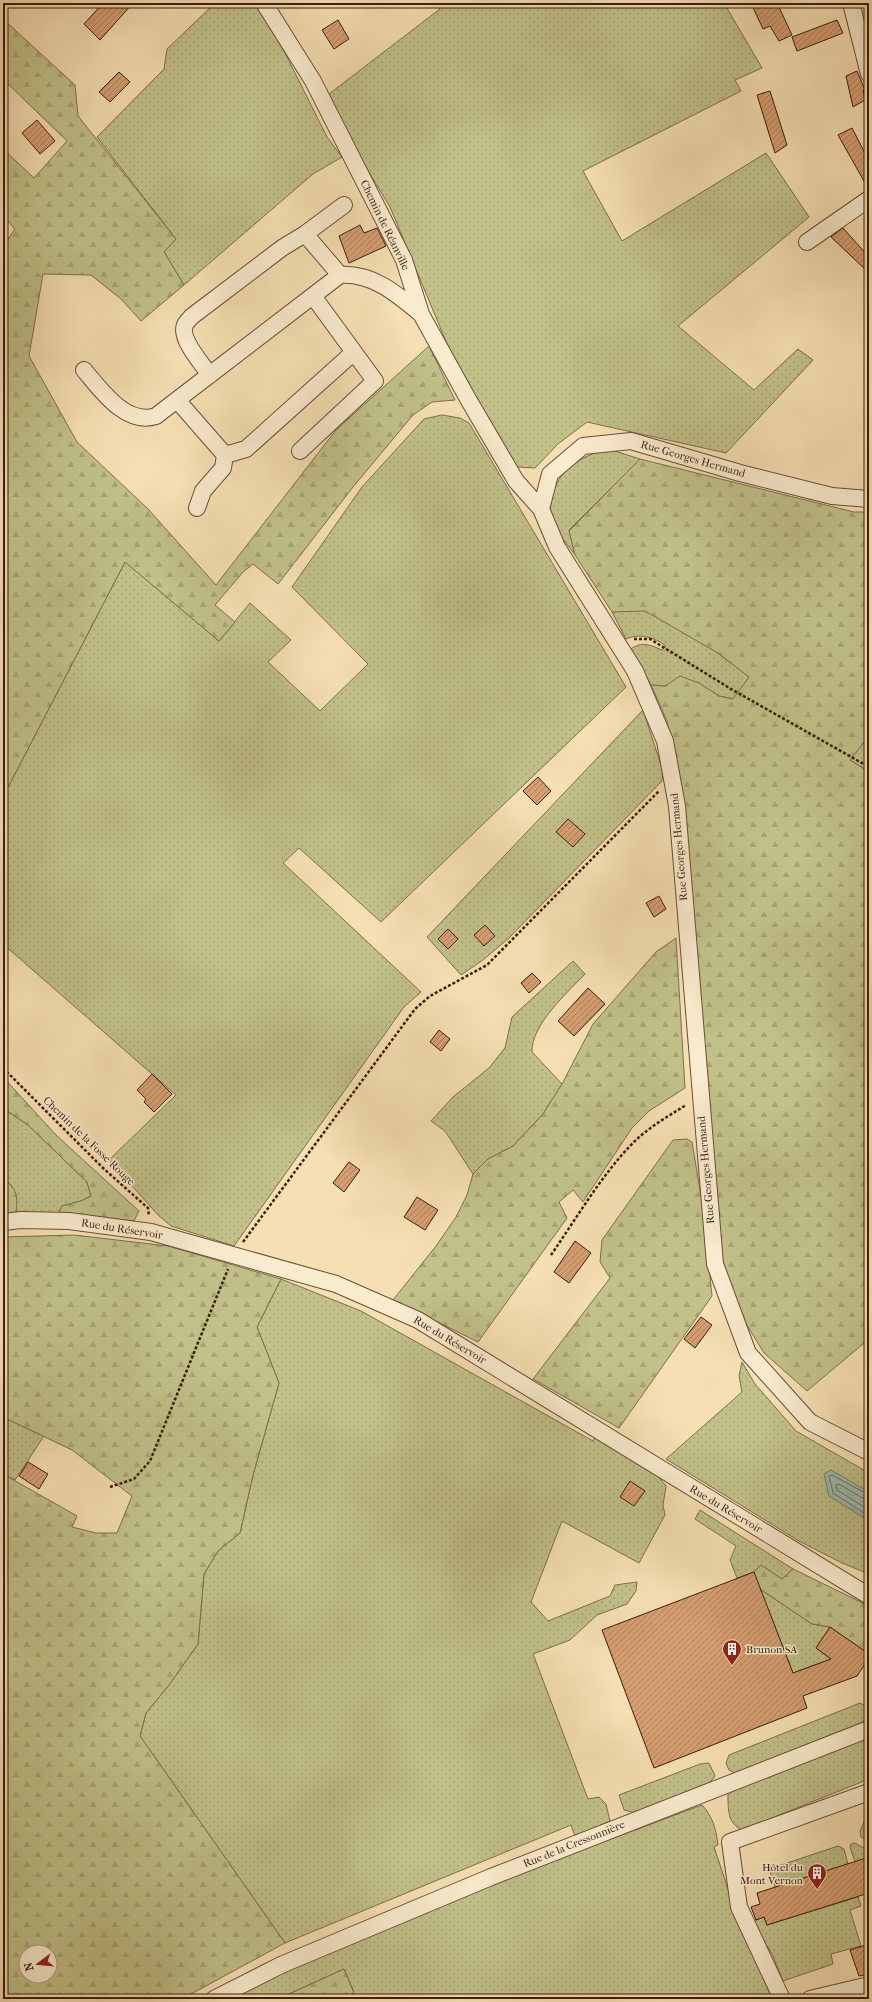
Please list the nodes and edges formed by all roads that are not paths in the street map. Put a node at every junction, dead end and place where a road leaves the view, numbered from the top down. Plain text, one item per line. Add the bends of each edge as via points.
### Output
1 (264, 3) edge
2 (851, 3) edge
3 (869, 74) edge
4 (867, 203) edge
5 (344, 205) dead end
6 (305, 234) junction
7 (807, 242) dead end
8 (340, 275) junction
9 (313, 296) junction
10 (421, 314) junction
11 (354, 352) junction
12 (84, 370) dead end
13 (210, 375) junction
14 (178, 400) junction
15 (300, 451) dead end
16 (225, 455) junction
17 (869, 499) edge
18 (196, 508) dead end
19 (541, 509) junction
20 (3, 1222) edge
21 (869, 1452) edge
22 (849, 1584) junction
23 (869, 1588) edge
24 (869, 1596) edge
25 (869, 1729) edge
26 (869, 1792) edge
27 (869, 1985) edge
28 (214, 1999) edge
29 (782, 1999) edge
30 (810, 1999) edge

1 - 10 street, Chemin de Réanville via 313,81 404,260
2 - 3 street
4 - 7 street
5 - 6 street
6 - 8 street
6 - 13 street via 282,248 185,325 184,334 187,342
8 - 9 street
8 - 10 street via 352,274 368,278 396,293
9 - 11 street
9 - 13 street
10 - 19 street, Chemin de Réanville via 516,481
11 - 15 street via 375,381
11 - 16 street via 246,449
12 - 14 street via 103,393 136,418 147,419 156,416
13 - 14 street
14 - 16 street
16 - 18 street via 223,468 203,491
17 - 19 street, Rue Georges Hermand via 832,496 631,441 583,446 550,474
19 - 21 street, Rue Georges Hermand via 557,547 635,671 665,741 677,806 715,1264 748,1353 810,1422
20 - 22 street, Rue du Réservoir via 69,1221 151,1232 336,1284 418,1320
22 - 23 street, Rue du Réservoir
22 - 24 street, Rue du Réservoir
25 - 28 street, Rue de la Cressonnière via 491,1877 281,1965
26 - 29 street via 730,1842 739,1907
27 - 30 street

